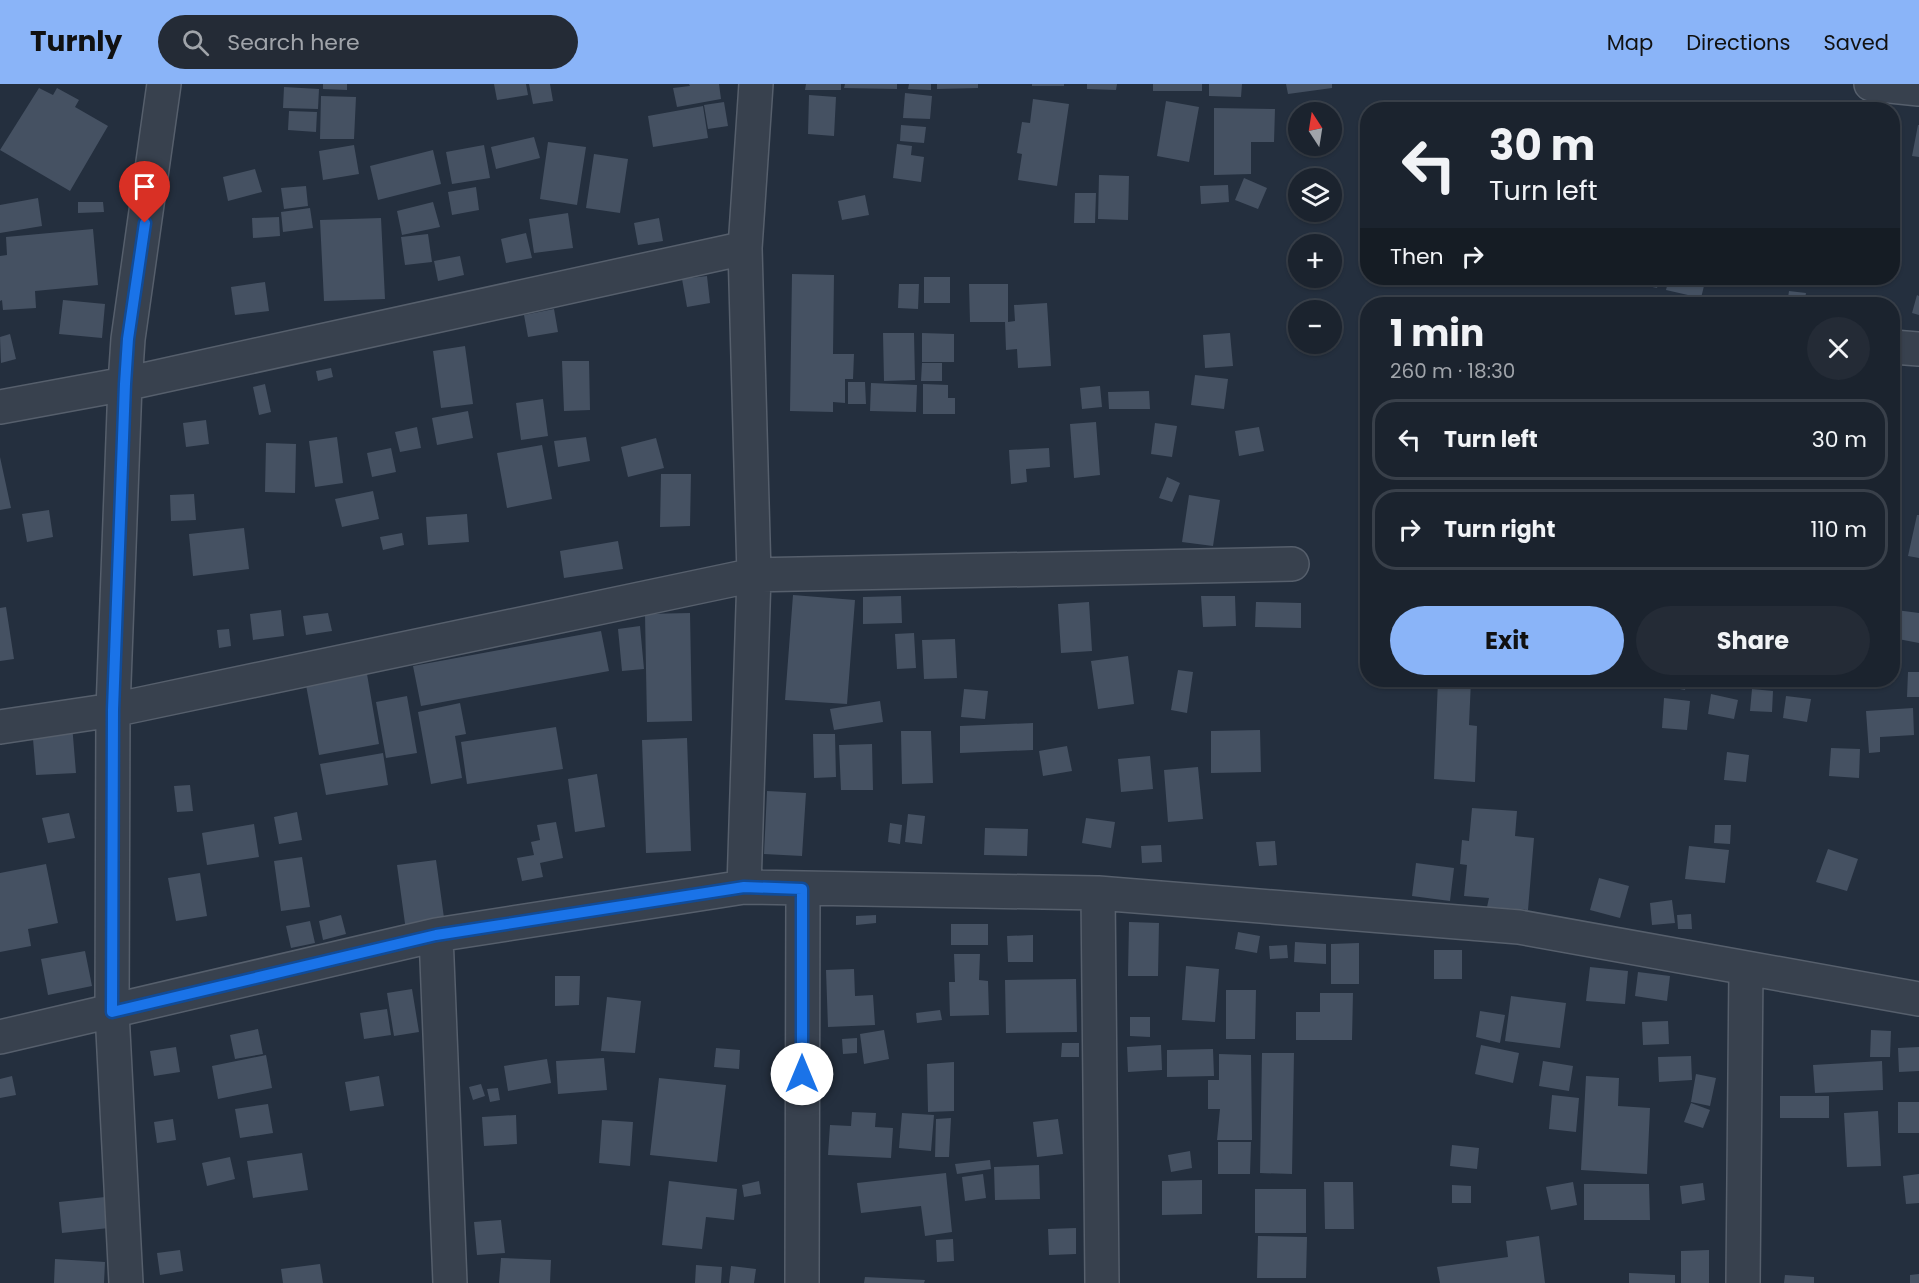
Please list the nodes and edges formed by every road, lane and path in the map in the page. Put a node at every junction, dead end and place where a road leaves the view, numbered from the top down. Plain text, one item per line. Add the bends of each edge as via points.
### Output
1 (164, 84) edge
2 (756, 84) edge
3 (1871, 84) edge
4 (1919, 89) edge
5 (745, 248) junction
6 (1900, 348) edge
7 (1919, 349) edge
8 (125, 384) junction
9 (0, 407) edge
10 (1292, 564) dead end
11 (754, 574) junction
12 (113, 710) junction
13 (0, 727) edge
14 (744, 887) junction
15 (802, 889) junction
16 (1098, 893) junction
17 (436, 935) junction
18 (1746, 969) junction
19 (1919, 999) edge
20 (112, 1012) junction
21 (0, 1037) edge
22 (126, 1283) edge
23 (450, 1283) edge
24 (802, 1283) edge
25 (1102, 1283) edge
26 (1743, 1283) edge

1 - 8 street
2 - 5 street
3 - 4 street
5 - 8 street
5 - 11 street
6 - 7 street
8 - 9 street
8 - 12 street
10 - 11 street
11 - 12 street
11 - 14 street
12 - 13 street
12 - 20 street
14 - 15 street
14 - 17 street
15 - 16 street
15 - 24 street
16 - 18 street via 1519,927
16 - 25 street
17 - 20 street
17 - 23 street
18 - 19 street
18 - 26 street
20 - 21 street
20 - 22 street

